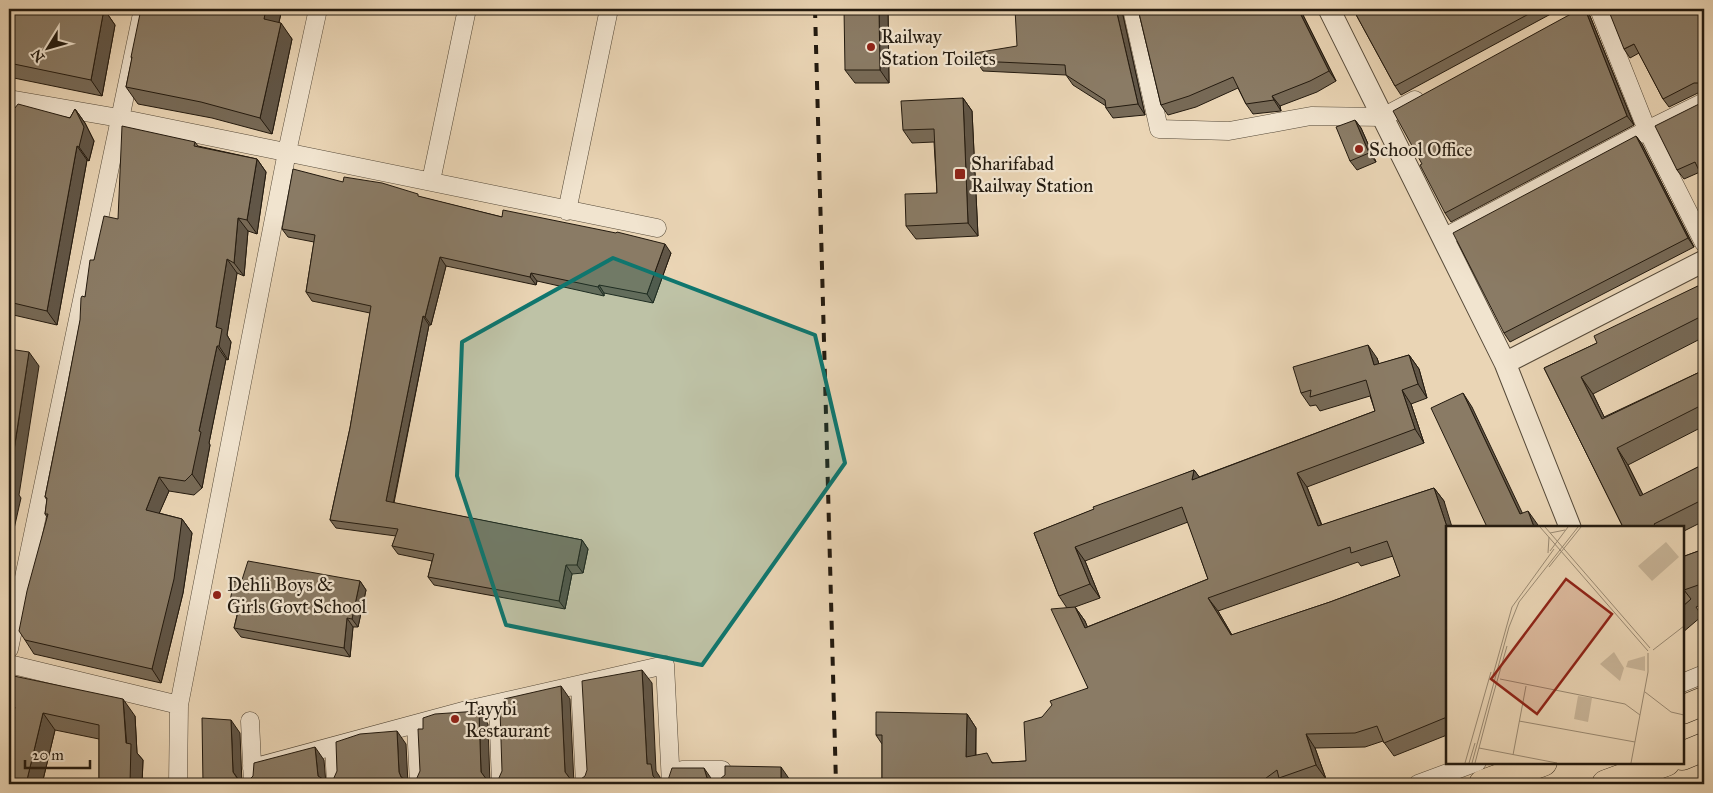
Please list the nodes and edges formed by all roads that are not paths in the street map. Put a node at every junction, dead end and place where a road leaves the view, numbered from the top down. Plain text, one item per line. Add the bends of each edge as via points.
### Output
1 (143, 9) edge
2 (318, 9) edge
3 (467, 9) edge
4 (609, 9) edge
5 (1132, 9) edge
6 (1329, 9) edge
7 (1599, 9) edge
8 (1426, 94) edge
9 (9, 99) edge
10 (1704, 102) edge
11 (1383, 117) junction
12 (119, 118) junction
13 (1647, 130) junction
14 (287, 152) junction
15 (431, 181) junction
16 (567, 211) junction
17 (657, 228) dead end
18 (1443, 238) junction
19 (1704, 243) edge
20 (1704, 261) edge
21 (1505, 363) junction
22 (1570, 526) edge
23 (9, 649) edge
24 (9, 664) edge
25 (1704, 674) edge
26 (1683, 683) edge
27 (580, 685) junction
28 (1704, 701) edge
29 (498, 703) junction
30 (179, 705) junction
31 (1683, 710) edge
32 (250, 721) dead end
33 (416, 724) junction
34 (334, 746) junction
35 (1704, 747) edge
36 (1683, 756) edge
37 (1474, 763) edge
38 (1540, 763) edge
39 (1663, 763) edge
40 (253, 776) edge
41 (671, 777) edge
42 (178, 784) edge
43 (336, 784) edge
44 (420, 784) edge
45 (501, 784) edge
46 (585, 784) edge
47 (724, 784) edge
48 (1418, 784) edge
49 (1483, 784) edge
50 (1606, 784) edge

1 - 12 street
2 - 14 street
3 - 15 street
4 - 16 street
5 - 11 street via 1159,129 1229,131 1312,116
6 - 11 street
7 - 13 street
8 - 11 street
9 - 12 street
10 - 13 street
11 - 18 street
12 - 14 street
12 - 23 street
13 - 18 street
13 - 19 street
14 - 15 street
14 - 30 street
15 - 16 street
16 - 17 street
18 - 21 street
20 - 21 street
21 - 22 street
24 - 30 street
25 - 26 street
27 - 29 street
27 - 41 street via 665,665
27 - 46 street
28 - 31 highway
29 - 33 street
29 - 45 street
30 - 42 street
32 - 40 street
33 - 34 street
33 - 44 street
34 - 40 street
34 - 43 street
35 - 36 highway
37 - 48 street
38 - 49 highway
39 - 50 highway
41 - 47 street via 722,770

